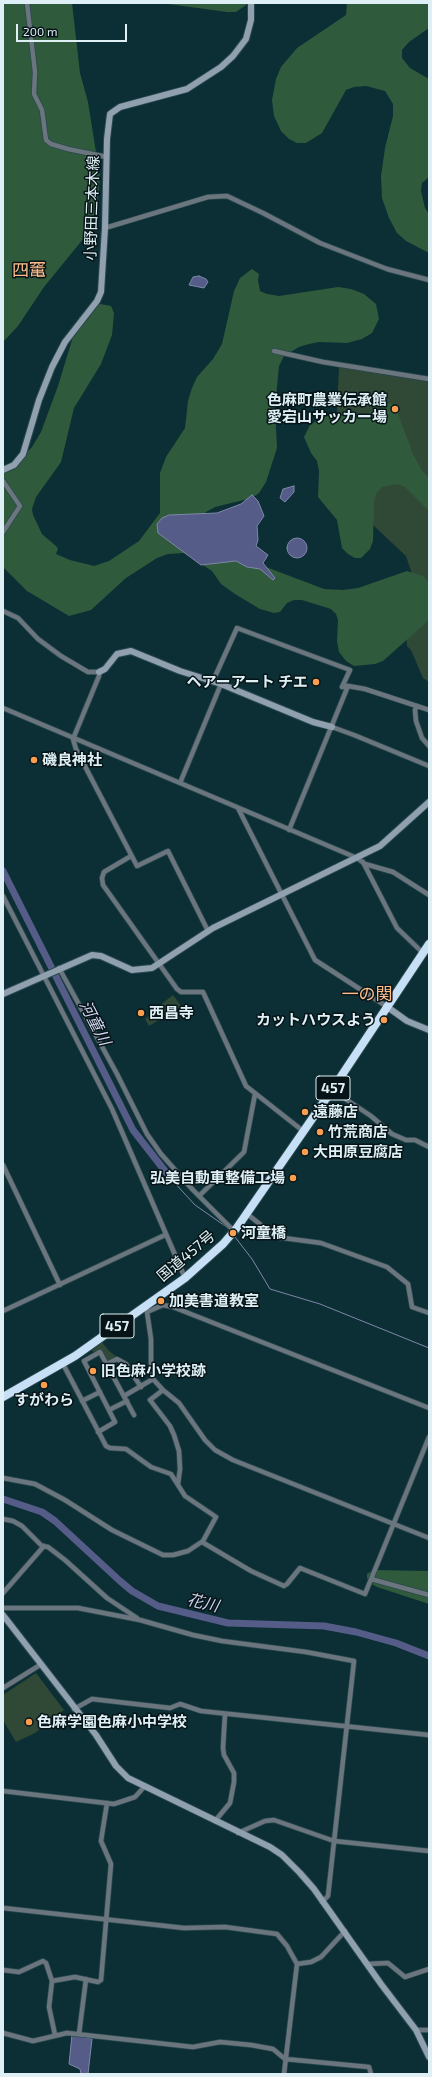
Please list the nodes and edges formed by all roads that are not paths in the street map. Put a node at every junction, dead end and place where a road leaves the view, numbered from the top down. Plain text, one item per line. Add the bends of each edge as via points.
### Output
1 (27, 3) edge
2 (251, 3) edge
3 (107, 157) junction
4 (105, 228) junction
5 (429, 280) edge
6 (274, 351) dead end
7 (429, 379) edge
8 (3, 470) edge
9 (3, 481) edge
10 (3, 532) edge
11 (3, 611) edge
12 (99, 672) junction
13 (213, 682) junction
14 (221, 684) junction
15 (348, 686) junction
16 (417, 706) junction
17 (3, 708) edge
18 (429, 710) edge
19 (332, 728) junction
20 (73, 739) junction
21 (429, 746) edge
22 (429, 766) edge
23 (180, 783) junction
24 (429, 802) edge
25 (238, 808) junction
26 (289, 830) junction
27 (131, 856) junction
28 (360, 860) junction
29 (282, 894) junction
30 (429, 895) edge
31 (3, 896) edge
32 (208, 931) junction
33 (429, 944) edge
34 (423, 954) junction
35 (159, 965) junction
36 (58, 968) junction
37 (44, 975) junction
38 (3, 994) edge
39 (386, 1006) junction
40 (429, 1030) edge
41 (332, 1090) junction
42 (255, 1094) junction
43 (303, 1131) junction
44 (429, 1147) edge
45 (3, 1164) edge
46 (199, 1196) junction
47 (246, 1213) junction
48 (235, 1230) junction
49 (165, 1235) junction
50 (185, 1278) junction
51 (60, 1285) junction
52 (147, 1308) junction
53 (3, 1311) edge
54 (429, 1313) edge
55 (88, 1347) junction
56 (92, 1356) junction
57 (63, 1364) junction
58 (107, 1364) junction
59 (153, 1379) junction
60 (141, 1387) junction
61 (163, 1390) junction
62 (100, 1392) junction
63 (3, 1398) edge
64 (126, 1398) junction
65 (82, 1401) junction
66 (429, 1408) edge
67 (109, 1410) junction
68 (134, 1415) dead end
69 (98, 1432) junction
70 (429, 1437) edge
71 (3, 1478) edge
72 (178, 1484) junction
73 (3, 1519) edge
74 (394, 1523) junction
75 (429, 1538) edge
76 (202, 1542) junction
77 (44, 1546) junction
78 (371, 1579) junction
79 (3, 1593) edge
80 (429, 1595) edge
81 (3, 1608) edge
82 (3, 1615) edge
83 (140, 1620) junction
84 (40, 1665) junction
85 (3, 1688) edge
86 (74, 1709) junction
87 (225, 1714) junction
88 (347, 1726) junction
89 (429, 1735) edge
90 (145, 1786) junction
91 (3, 1791) edge
92 (107, 1803) junction
93 (215, 1821) junction
94 (238, 1832) junction
95 (334, 1841) junction
96 (429, 1851) edge
97 (322, 1902) junction
98 (3, 1908) edge
99 (105, 1919) junction
100 (345, 1931) junction
101 (297, 1964) junction
102 (367, 1964) junction
103 (429, 1969) edge
104 (3, 1970) edge
105 (86, 1979) junction
106 (52, 1981) junction
107 (416, 2030) junction
108 (429, 2030) edge
109 (3, 2034) edge
110 (79, 2034) junction
111 (55, 2035) junction
112 (429, 2057) edge
113 (286, 2059) junction
114 (284, 2074) edge
115 (371, 2074) edge

1 - 3 street via 35,72 34,94 42,110 46,140 68,149
2 - 3 street, 小野田三本木線 via 249,32 229,60 187,89 120,107 110,114
3 - 4 street, 小野田三本木線
4 - 5 street via 208,197 227,196 320,243 387,269
4 - 8 street, 小野田三本木線 via 99,297 65,342 52,367 23,454 14,465
6 - 7 street via 323,362
9 - 10 street via 20,506
11 - 12 street via 22,622 52,650 88,672
12 - 13 street via 105,669 117,654 131,651
12 - 20 street
13 - 14 street
13 - 15 street via 237,628 350,670 342,687
14 - 19 street
14 - 23 street
15 - 16 street
15 - 19 street
16 - 18 street
16 - 21 street via 416,721 422,738
17 - 20 street
19 - 22 street
19 - 26 street
20 - 23 street
20 - 27 street
23 - 25 street
24 - 28 street via 388,840
25 - 26 street
25 - 29 street
26 - 28 street
27 - 32 street via 137,866 168,851
27 - 35 street via 104,872 102,882
28 - 29 street
28 - 30 street via 393,872
28 - 34 street via 397,928
29 - 32 street
29 - 39 street via 315,960
31 - 37 street
32 - 35 street
33 - 34 highway, 国道457号 / 457
34 - 39 highway, 国道457号 / 457
35 - 36 street via 147,970 132,970 97,955 87,956
35 - 42 street via 179,991 203,992 246,1086
36 - 37 street
36 - 46 street via 147,1134 172,1168
37 - 38 street
37 - 49 street via 112,1109
39 - 40 street via 407,1021
39 - 41 highway, 国道457号 / 457
41 - 43 highway, 国道457号 / 457
41 - 44 street via 371,1116 392,1134
42 - 43 street
42 - 46 street via 244,1152
43 - 47 highway, 国道457号 / 457
45 - 51 street
46 - 48 street
47 - 48 highway, 国道457号 / 457
47 - 54 street via 276,1237 321,1243 387,1267 408,1284 412,1307
48 - 50 highway, 国道457号 / 457
49 - 50 street
49 - 51 street
50 - 52 highway, 国道457号 / 457
51 - 53 street
52 - 55 highway, 国道457号 / 457
52 - 59 street
52 - 66 street via 163,1305 173,1307
55 - 56 street
55 - 57 highway, 国道457号 / 457
56 - 58 street via 100,1352
56 - 62 street via 84,1361
57 - 63 highway, 国道457号 / 457
57 - 65 street
58 - 60 street via 117,1359 126,1364
58 - 64 street
59 - 60 street
59 - 61 street
60 - 64 street
61 - 72 street via 150,1400 174,1435 180,1457
61 - 74 street via 183,1408 208,1443 225,1456
62 - 65 street
62 - 67 street
64 - 67 street
64 - 68 street
65 - 69 street
67 - 69 street via 115,1422
69 - 72 street via 108,1447 126,1449 151,1467 171,1474
70 - 74 street
71 - 76 street via 35,1484 112,1530 163,1555 178,1554
72 - 76 street via 184,1496 216,1517
73 - 77 street via 18,1524
74 - 75 street
74 - 78 street
76 - 78 street via 251,1571 284,1586 300,1568 365,1594
77 - 79 street
77 - 83 street via 65,1560 107,1598
78 - 80 street
81 - 83 street via 78,1608
82 - 84 street
83 - 88 street via 222,1641 354,1661
84 - 85 street
84 - 86 street
86 - 87 street via 93,1699 170,1708 180,1704 200,1711
86 - 90 street via 96,1735 116,1766 128,1778
87 - 88 street
87 - 93 street via 223,1748 234,1773 234,1782 230,1803
88 - 89 street
88 - 95 street
90 - 92 street via 132,1798 117,1804
90 - 93 street
91 - 92 street
92 - 99 street via 101,1841 111,1864
93 - 94 street
94 - 95 street via 269,1820
94 - 97 street via 282,1855 314,1889
95 - 96 street
95 - 97 street via 328,1896
97 - 100 street
98 - 99 street
99 - 101 street via 184,1928 225,1927 274,1933 285,1942
99 - 105 street via 101,1980 98,1982
100 - 101 street via 322,1957
100 - 102 street
101 - 113 street
102 - 103 street via 388,1963 405,1977
102 - 107 street
104 - 106 street via 19,1972 43,1961
105 - 106 street via 75,1977
105 - 110 street
106 - 111 street via 49,2007
107 - 108 street
107 - 112 street
109 - 111 street via 32,2041
110 - 111 street
110 - 113 street via 193,2047 220,2042 258,2046 273,2049
113 - 114 street
113 - 115 street via 369,2067

